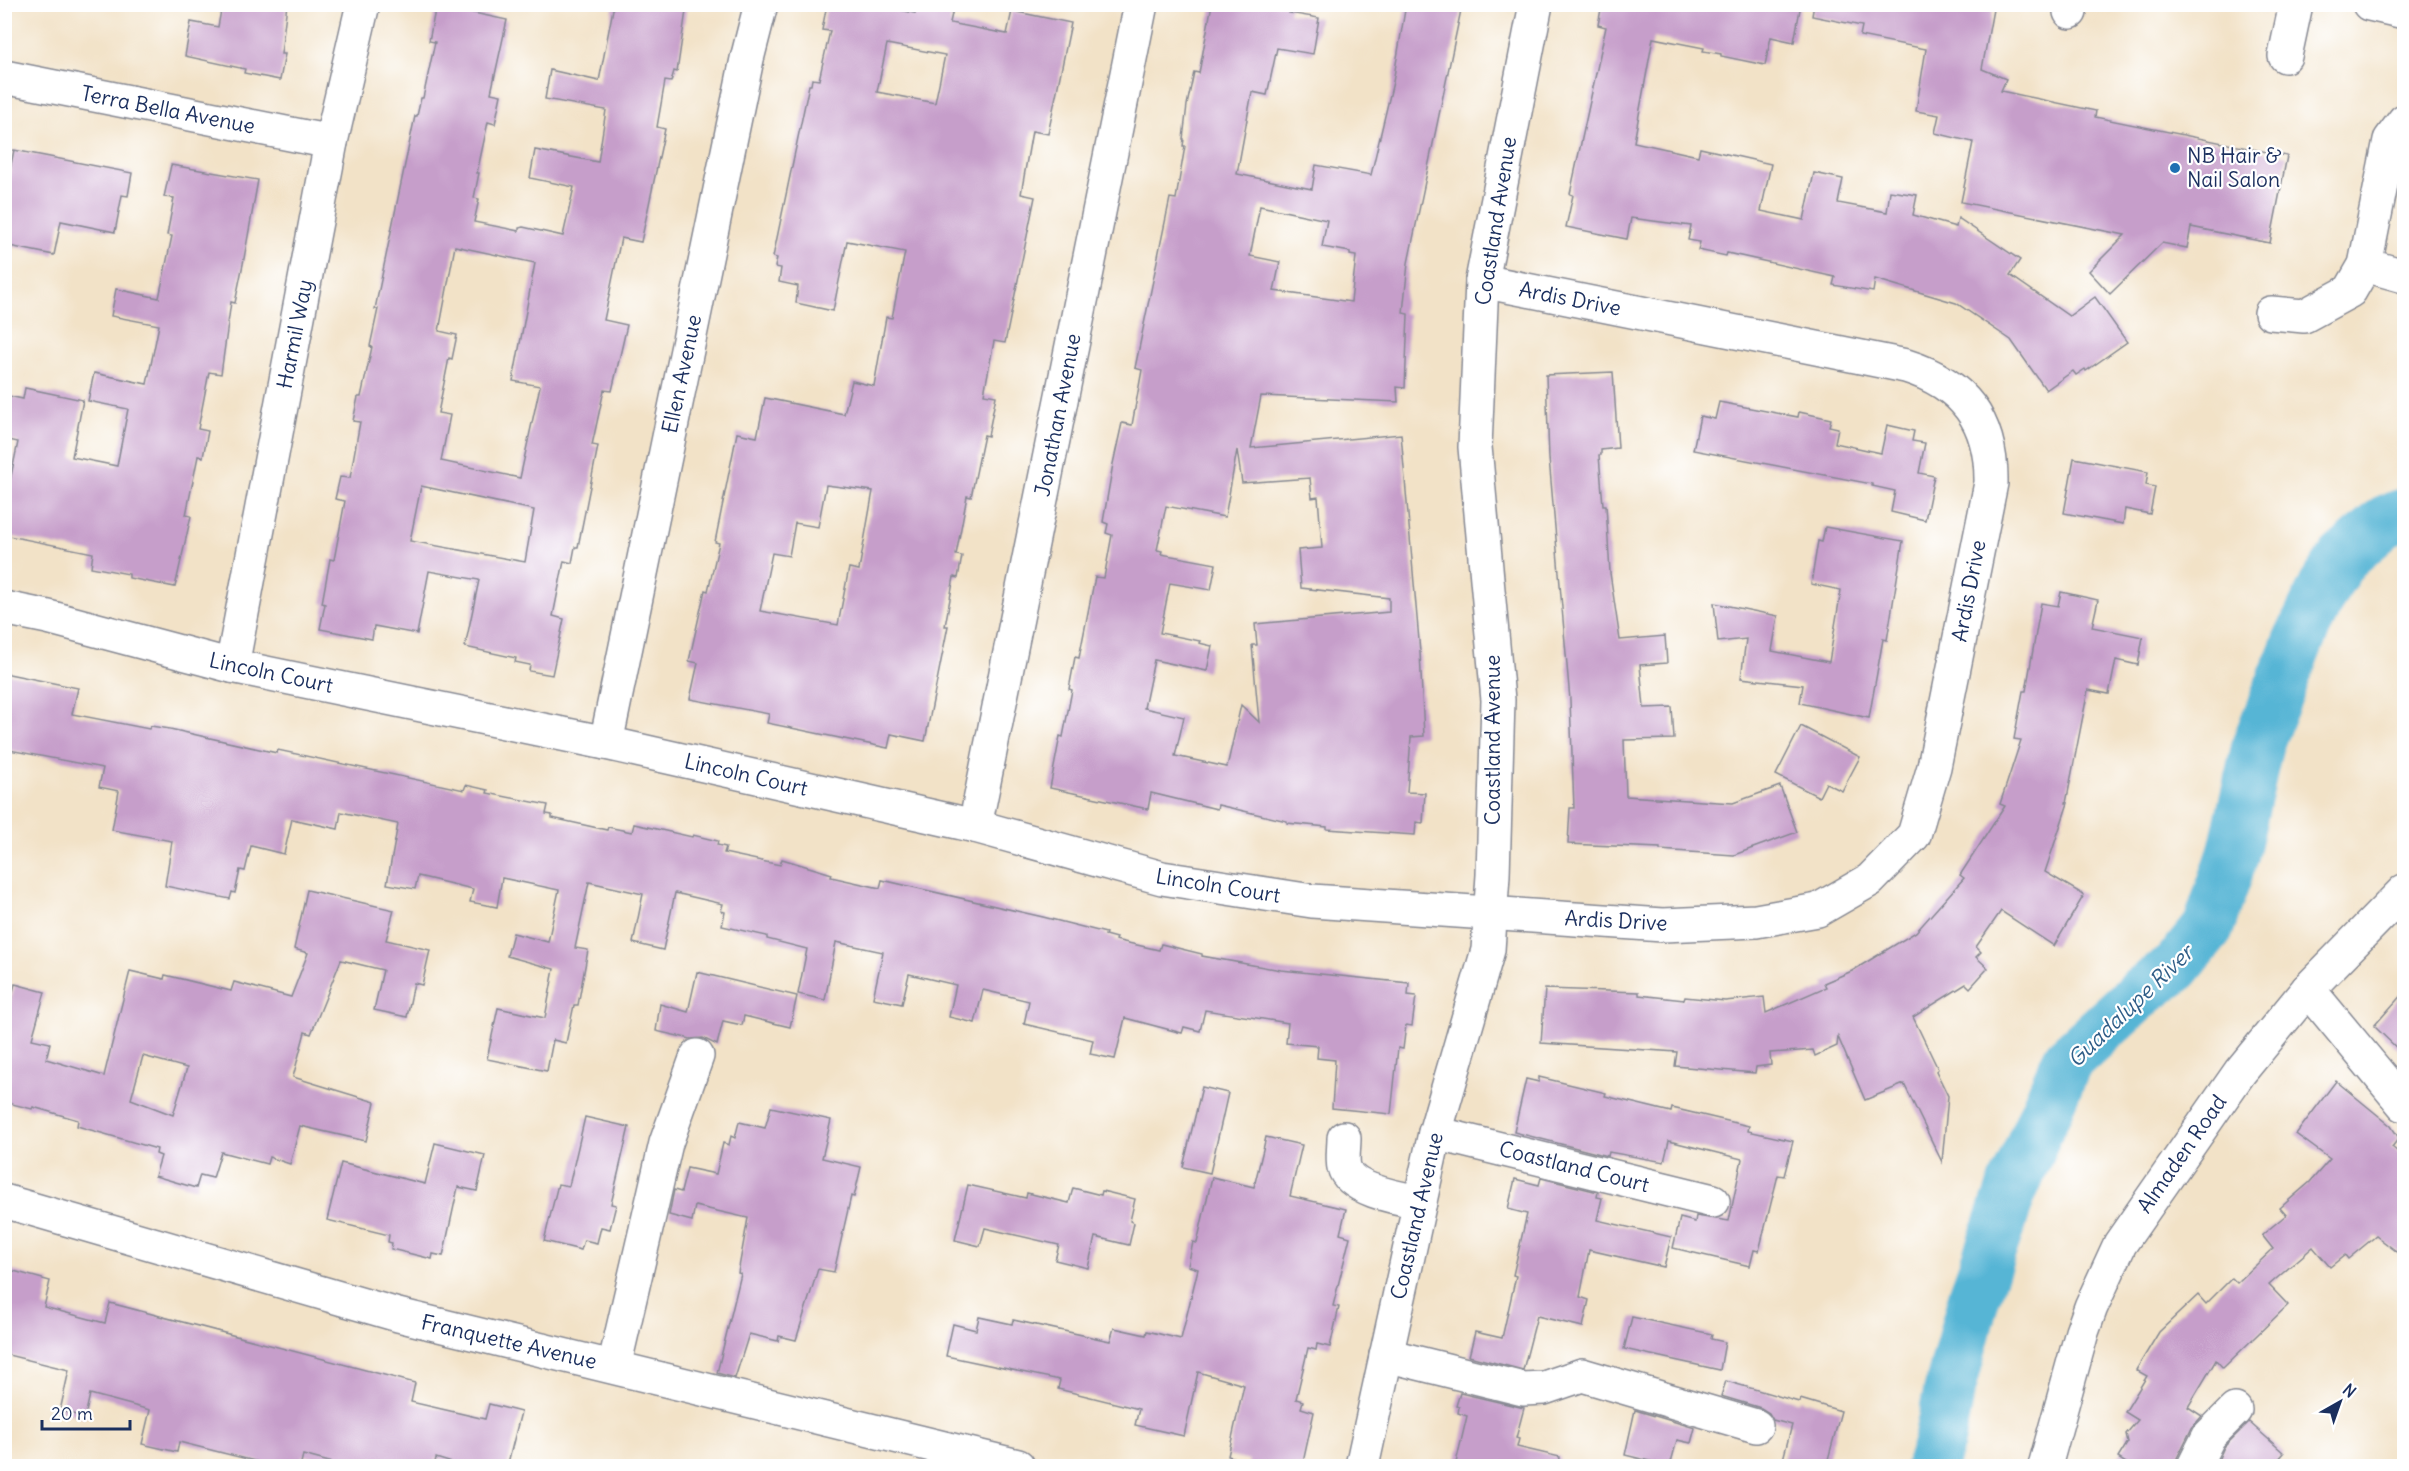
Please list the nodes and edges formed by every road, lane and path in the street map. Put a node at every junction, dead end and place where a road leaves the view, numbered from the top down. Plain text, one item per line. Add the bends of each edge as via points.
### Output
1 (363, 4) edge
2 (761, 4) edge
3 (1141, 4) edge
4 (1536, 4) edge
5 (2296, 4) edge
6 (2369, 4) edge
7 (2404, 12) edge
8 (2285, 56) dead end
9 (4, 77) edge
10 (2404, 121) edge
11 (331, 142) junction
12 (2365, 264) junction
13 (2404, 276) edge
14 (1482, 281) junction
15 (2271, 313) dead end
16 (4, 608) edge
17 (232, 666) junction
18 (606, 743) junction
19 (975, 826) junction
20 (2404, 891) edge
21 (1491, 913) junction
22 (2308, 989) junction
23 (697, 1056) dead end
24 (2404, 1105) edge
25 (1435, 1133) junction
26 (1344, 1138) dead end
27 (1713, 1200) dead end
28 (4, 1201) edge
29 (1419, 1202) junction
30 (1386, 1355) junction
31 (614, 1367) junction
32 (2235, 1410) dead end
33 (1756, 1426) dead end
34 (1018, 1467) edge
35 (1362, 1467) edge
36 (2046, 1467) edge
37 (2194, 1467) edge

1 - 11 street, Harmil Way
2 - 18 street, Ellen Avenue
3 - 19 street, Jonathan Avenue
4 - 14 street, Coastland Avenue
5 - 8 street
6 - 7 street
9 - 11 street, Terra Bella Avenue
10 - 12 street via 2390,140
11 - 17 street, Harmil Way
12 - 13 street
12 - 15 street via 2350,291 2304,316
14 - 21 street, Coastland Avenue via 1475,447 1498,700
14 - 21 street, Ardis Drive via 1925,372 1943,381 1971,408 1981,425 1992,463 1934,767 1914,835 1870,880 1818,910 1756,921 1663,925
16 - 17 street, Lincoln Court
17 - 18 street, Lincoln Court
18 - 19 street, Lincoln Court
19 - 21 street, Lincoln Court via 1162,878 1312,901
20 - 22 street, Almaden Road
21 - 25 street, Coastland Avenue via 1488,950
22 - 24 street
22 - 36 street, Almaden Road via 2240,1072 2120,1244 2082,1332
23 - 31 street via 666,1143
25 - 27 street, Coastland Court
25 - 29 street, Coastland Avenue
26 - 29 street via 1344,1168 1356,1183
28 - 31 street, Franquette Avenue via 398,1315
29 - 30 street, Coastland Avenue
30 - 33 street via 1523,1389 1544,1388 1582,1375
30 - 35 street, Coastland Avenue
31 - 34 street, Franquette Avenue
32 - 37 street via 2209,1436

